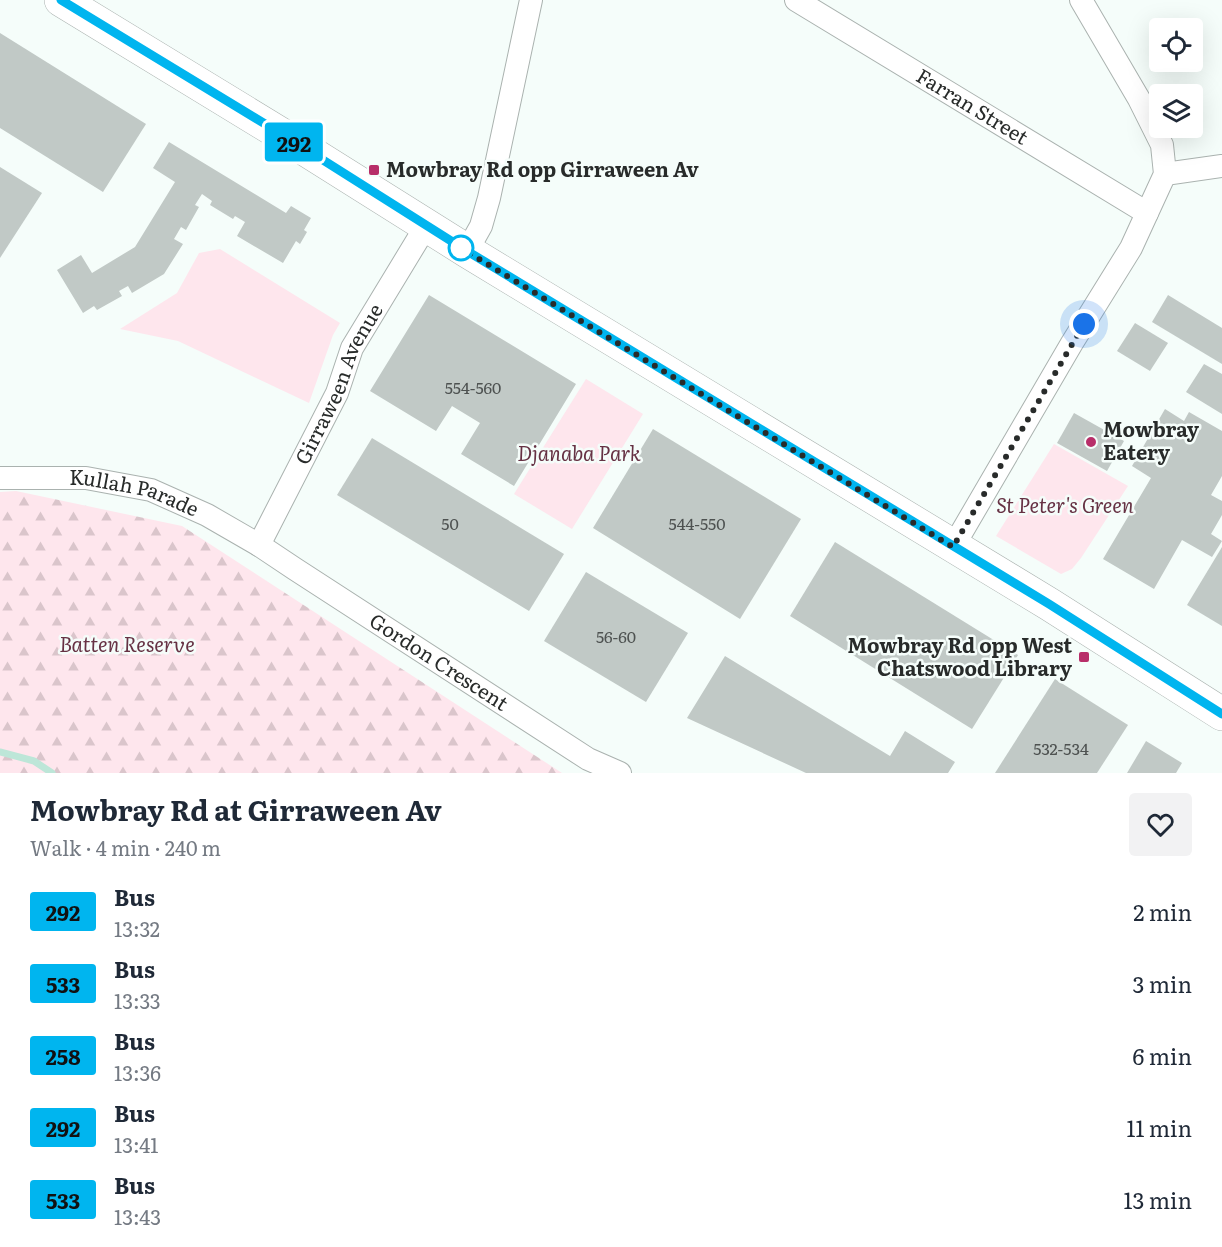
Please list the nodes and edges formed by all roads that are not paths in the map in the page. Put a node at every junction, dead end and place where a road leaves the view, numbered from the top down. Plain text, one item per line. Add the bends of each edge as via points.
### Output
1 (61, 0) edge
2 (531, 0) edge
3 (796, 0) edge
4 (1081, 0) edge
5 (1222, 166) edge
6 (1165, 174) junction
7 (1148, 213) junction
8 (426, 226) junction
9 (467, 251) junction
10 (0, 478) edge
11 (259, 545) junction
12 (953, 547) junction
13 (1222, 714) edge
14 (620, 773) edge

1 - 8 main road
2 - 9 street via 489,198 481,226
3 - 7 street, Farran Street
4 - 6 street via 1162,145
5 - 6 street
6 - 7 street
7 - 12 street
8 - 9 main road
8 - 11 street, Girraween Avenue via 352,348 337,393
9 - 12 main road
10 - 11 street, Kullah Parade via 86,478 151,490 207,515
11 - 14 street, Gordon Crescent via 588,759
12 - 13 main road

